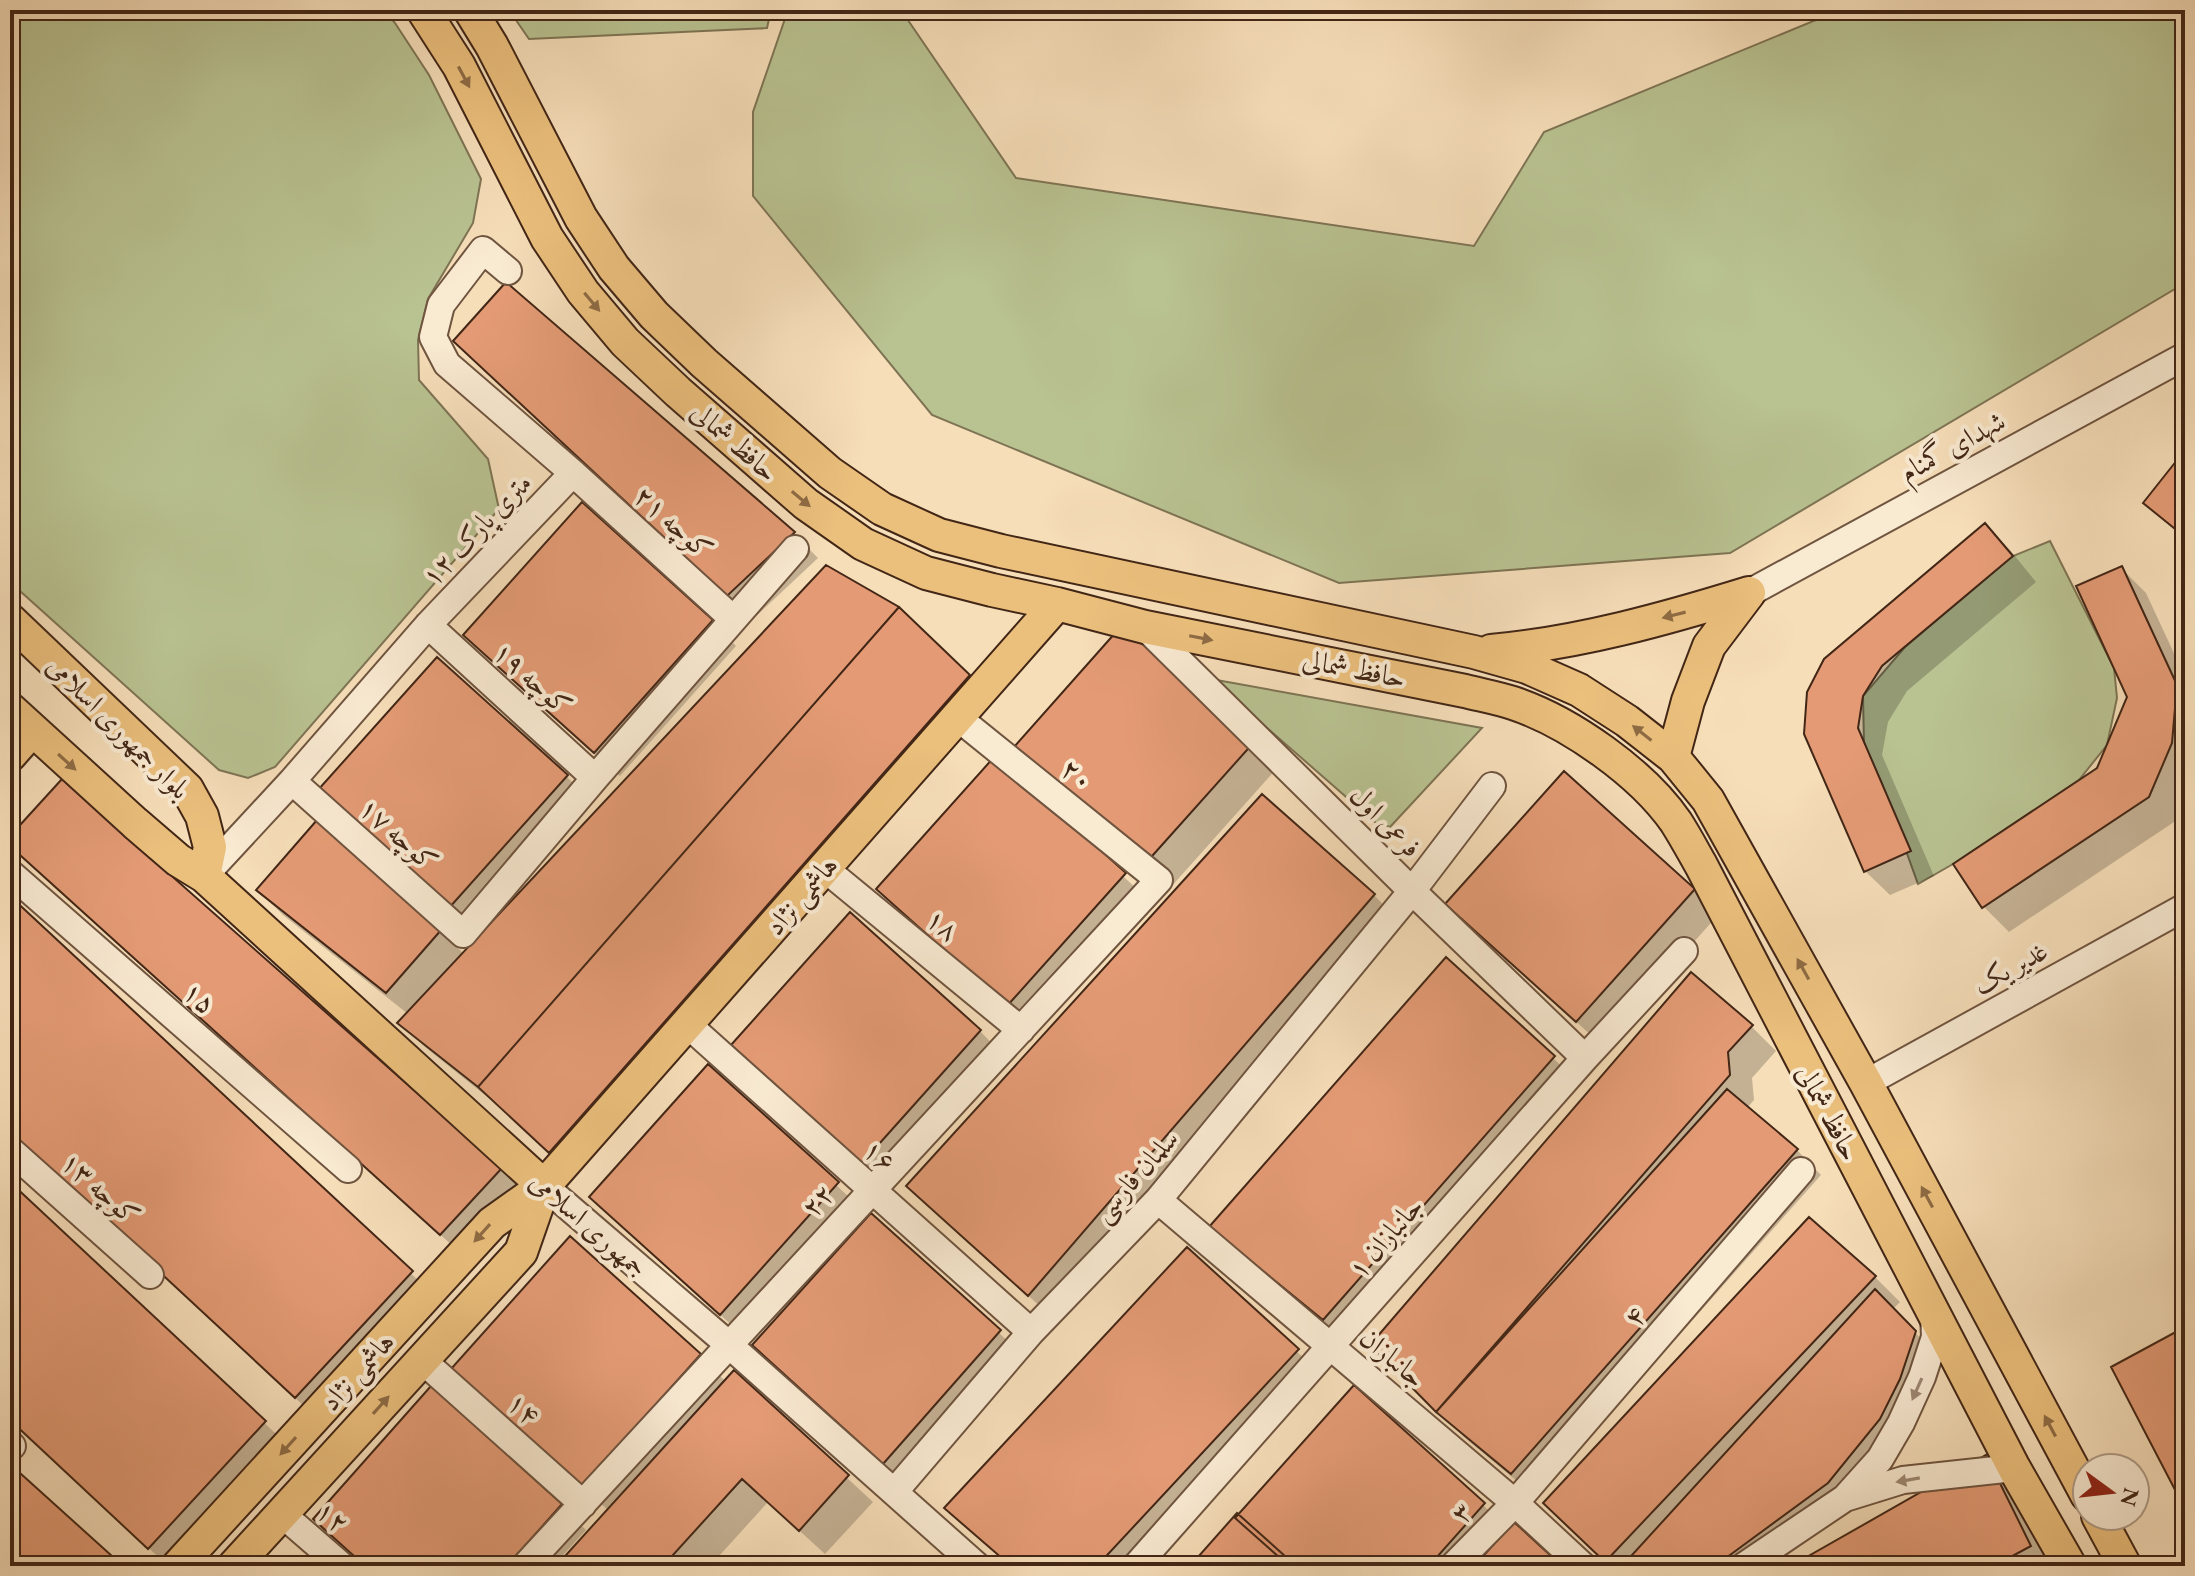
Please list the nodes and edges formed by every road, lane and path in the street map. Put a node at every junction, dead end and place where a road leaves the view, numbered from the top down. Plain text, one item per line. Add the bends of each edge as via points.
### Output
1 (423, 10) edge
2 (470, 10) edge
3 (508, 271) dead end
4 (2185, 356) edge
5 (573, 473) junction
6 (795, 549) dead end
7 (1749, 593) junction
8 (1057, 604) junction
9 (733, 619) junction
10 (10, 620) edge
11 (428, 625) junction
12 (1145, 627) junction
13 (1474, 652) junction
14 (957, 717) junction
15 (21, 720) edge
16 (10, 755) edge
17 (1673, 757) junction
18 (595, 778) junction
19 (292, 781) junction
20 (1492, 786) dead end
21 (824, 868) junction
22 (10, 873) edge
23 (204, 876) junction
24 (1159, 880) joint
25 (1412, 891) junction
26 (2185, 907) edge
27 (1684, 951) dead end
28 (687, 1024) junction
29 (1021, 1030) junction
30 (1585, 1058) junction
31 (1866, 1083) junction
32 (10, 1150) edge
33 (348, 1169) dead end
34 (1801, 1171) dead end
35 (544, 1186) junction
36 (870, 1190) junction
37 (1158, 1200) junction
38 (150, 1275) dead end
39 (1934, 1314) junction
40 (1031, 1332) junction
41 (728, 1344) junction
42 (1331, 1346) junction
43 (422, 1360) junction
44 (2071, 1465) edge
45 (2014, 1468) junction
46 (895, 1491) junction
47 (1845, 1498) junction
48 (1515, 1503) junction
49 (583, 1504) junction
50 (282, 1514) junction
51 (2107, 1532) edge
52 (178, 1566) edge
53 (234, 1566) edge
54 (342, 1566) edge
55 (525, 1566) edge
56 (977, 1566) edge
57 (1136, 1566) edge
58 (1453, 1566) edge
59 (1583, 1566) edge
60 (1744, 1566) edge
61 (2070, 1566) edge
62 (2125, 1566) edge

1 -> 8 main road, حافظ شمالی via 459,66 547,238 583,292 678,392 806,504 863,544 926,573
2 - 13 main road, حافظ شمالی via 581,218 614,268 704,363 830,473 882,509 939,535 1001,551
3 - 5 street, ۱۲ متری پارک via 483,250 441,305 433,337 447,364
4 - 7 street, شهدای گمنام
5 - 9 street, کوچه ۲۱
5 - 11 street, ۱۲ متری پارک
6 - 9 street
7 -> 13 main road via 1616,630
7 - 17 main road via 1709,646
8 - 12 main road, حافظ شمالی
8 - 14 main road, هاشمی نژاد
9 - 18 street
10 - 23 main road, بلوار جمهوری اسلامی via 187,789 210,847
11 - 18 street, کوچه ۱۹
11 - 19 street, ۱۲ متری پارک
12 - 25 street, فرعی اول
12 -> 39 main road, حافظ شمالی via 1514,704 1560,725 1645,785 1676,822 1701,865
17 -> 13 main road, حافظ شمالی via 1579,690
14 - 21 main road, هاشمی نژاد
14 - 24 street, ۲۰
15 - 16 main road
15 -> 23 main road, بلوار جمهوری اسلامی via 178,860
31 -> 17 main road, حافظ شمالی via 1708,800
18 - 19 street, کوچه ۱۷ via 463,934
19 - 23 street, ۱۲ متری پارک
20 - 25 street, سلمان فارسی
21 - 28 main road, هاشمی نژاد
21 - 29 street, ۱۸
22 - 33 street, ۱۵
23 - 35 main road, جمهوری اسلامی
24 - 29 street, ۲۲
25 - 30 street, فرعی اول
25 - 37 street, سلمان فارسی
26 - 31 street, غدیر یک
27 - 30 street, جانبازان ۱
28 - 35 main road, هاشمی نژاد
28 - 36 street, ۱۶
29 - 36 street, ۲۲
30 - 42 street, جانبازان ۱
44 -> 31 main road, حافظ شمالی
32 - 38 street, کوچه ۱۳
34 - 48 street, ۴
35 - 41 street, جمهوری اسلامی
35 - 43 main road, هاشمی نژاد via 521,1252
35 -> 52 main road, هاشمی نژاد via 492,1223
36 - 40 street, ۱۶
36 - 41 street, ۲۲
37 - 40 street, سلمان فارسی
37 - 42 street, جانبازان
39 - 45 main road, حافظ شمالی
39 -> 47 street via 1935,1337 1901,1423 1880,1459
40 - 46 street, سلمان فارسی
41 - 46 street, جمهوری اسلامی
41 - 49 street, ۲۲
42 - 48 street, جانبازان
42 - 57 street, جانبازان ۱
43 - 49 street, ۱۴
50 -> 43 main road, هاشمی نژاد
45 -> 47 street via 1903,1480
45 - 61 main road, حافظ شمالی
46 - 56 street, جمهوری اسلامی
47 - 60 street
48 - 58 street, ۳
48 - 59 street, جانبازان
49 - 55 street, ۲۲
50 - 53 main road, هاشمی نژاد
50 - 54 street, ۱۲
51 - 62 main road

